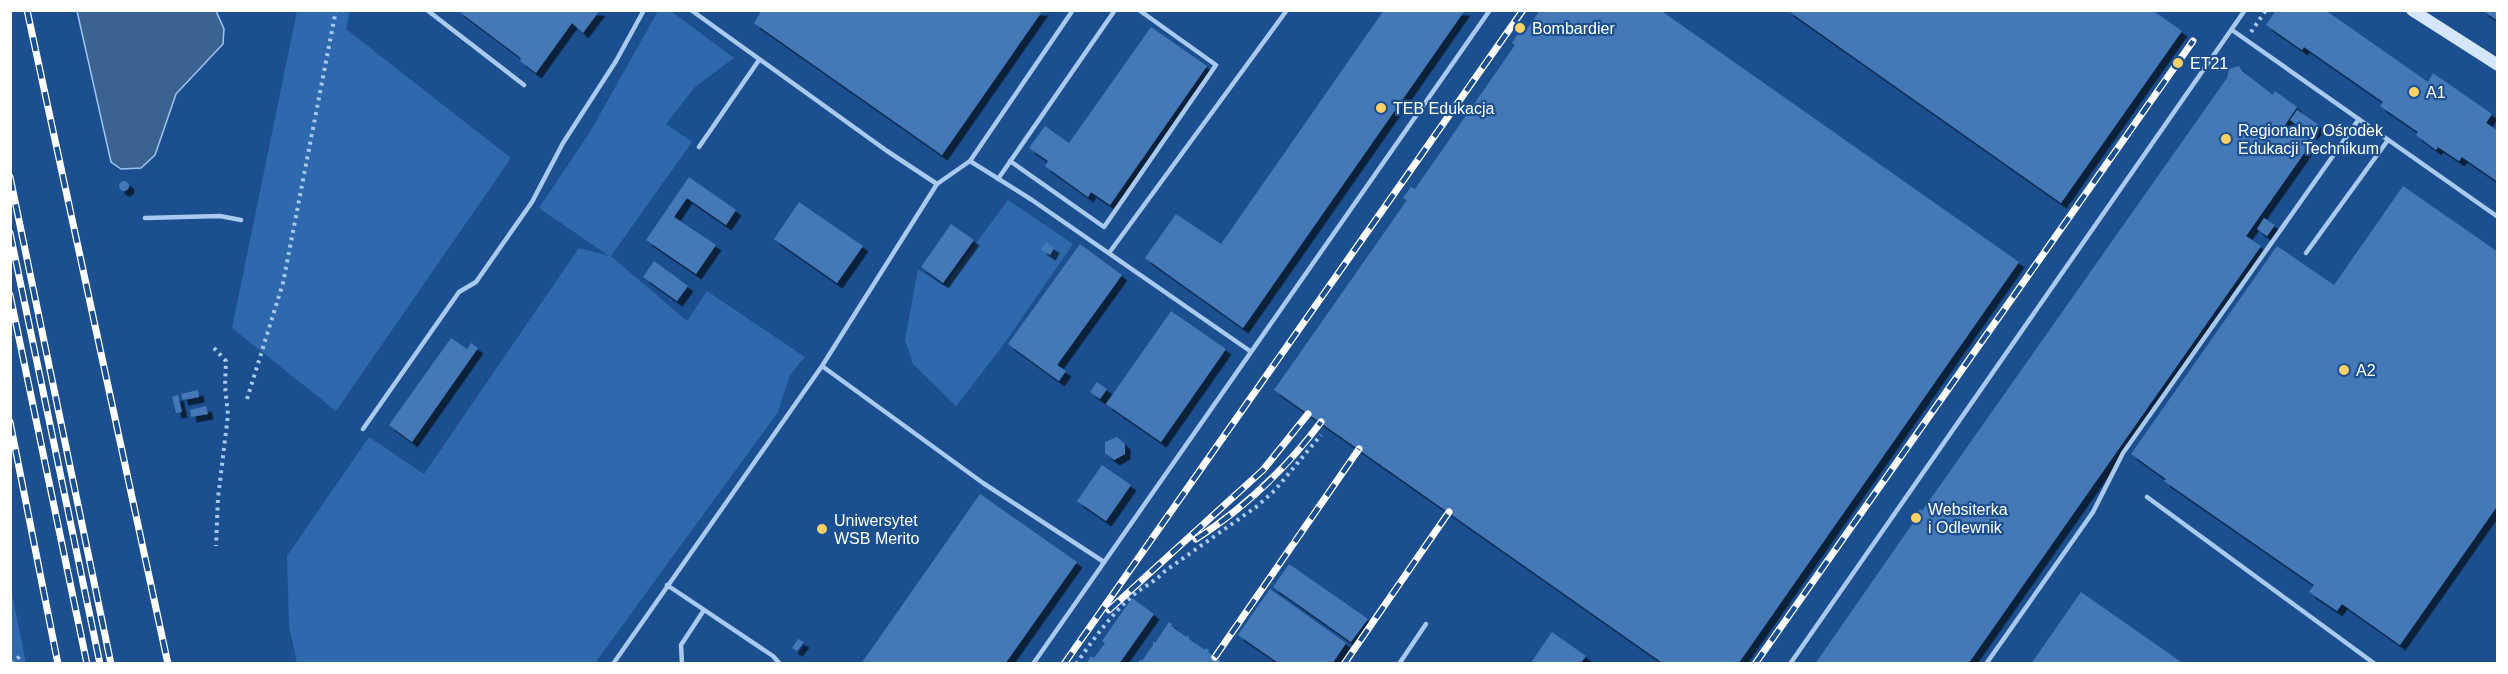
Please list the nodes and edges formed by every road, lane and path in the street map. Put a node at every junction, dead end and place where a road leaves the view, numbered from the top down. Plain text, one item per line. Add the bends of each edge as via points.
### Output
1 (336, 10) edge
2 (427, 10) edge
3 (644, 10) edge
4 (691, 10) edge
5 (1073, 10) edge
6 (1115, 10) edge
7 (1139, 10) edge
8 (1287, 10) edge
9 (1490, 10) edge
10 (2245, 10) edge
11 (2266, 10) edge
12 (2412, 10) edge
13 (2232, 30) junction
14 (2246, 40) junction
15 (759, 60) junction
16 (2498, 65) edge
17 (524, 85) dead end
18 (2359, 119) junction
19 (2388, 140) junction
20 (699, 147) dead end
21 (970, 161) junction
22 (1010, 161) junction
23 (998, 178) junction
24 (937, 184) junction
25 (2498, 217) edge
26 (145, 218) dead end
27 (241, 220) dead end
28 (1109, 253) junction
29 (2306, 253) dead end
30 (214, 348) dead end
31 (1250, 351) junction
32 (822, 366) junction
33 (247, 399) dead end
34 (363, 429) dead end
35 (1321, 435) dead end
36 (2147, 497) dead end
37 (216, 546) dead end
38 (1104, 562) junction
39 (667, 585) junction
40 (704, 610) junction
41 (1426, 624) dead end
42 (20, 656) dead end
43 (12, 663) edge
44 (613, 663) edge
45 (682, 663) edge
46 (780, 663) edge
47 (1033, 663) edge
48 (1076, 663) edge
49 (1399, 663) edge
50 (1790, 663) edge
51 (1986, 663) edge
52 (2375, 663) edge

1 - 33 path via 283,283
2 - 17 lane
3 - 34 lane via 532,202 476,282 459,292
4 - 15 lane
5 - 21 lane
6 - 22 lane
7 - 22 lane via 1216,65 1104,227
8 - 28 lane
9 - 31 lane
10 - 13 lane
11 - 14 path
12 - 16 street
13 - 14 lane
13 - 50 lane
14 - 18 lane
15 - 20 lane
15 - 24 lane
18 - 19 lane
18 - 51 lane via 2123,453 2092,512
19 - 25 lane
19 - 29 lane
21 - 23 lane
21 - 24 lane
22 - 23 lane
23 - 28 lane
24 - 32 lane
26 - 27 lane via 220,216
28 - 31 lane
30 - 37 path via 226,361 228,415
31 - 38 lane
32 - 38 lane via 982,483
32 - 39 lane
35 - 48 path via 1256,507 1132,596
36 - 52 lane
38 - 47 lane
39 - 40 lane
39 - 44 lane
40 - 45 lane via 681,645
40 - 46 lane
41 - 49 lane
42 - 43 path

